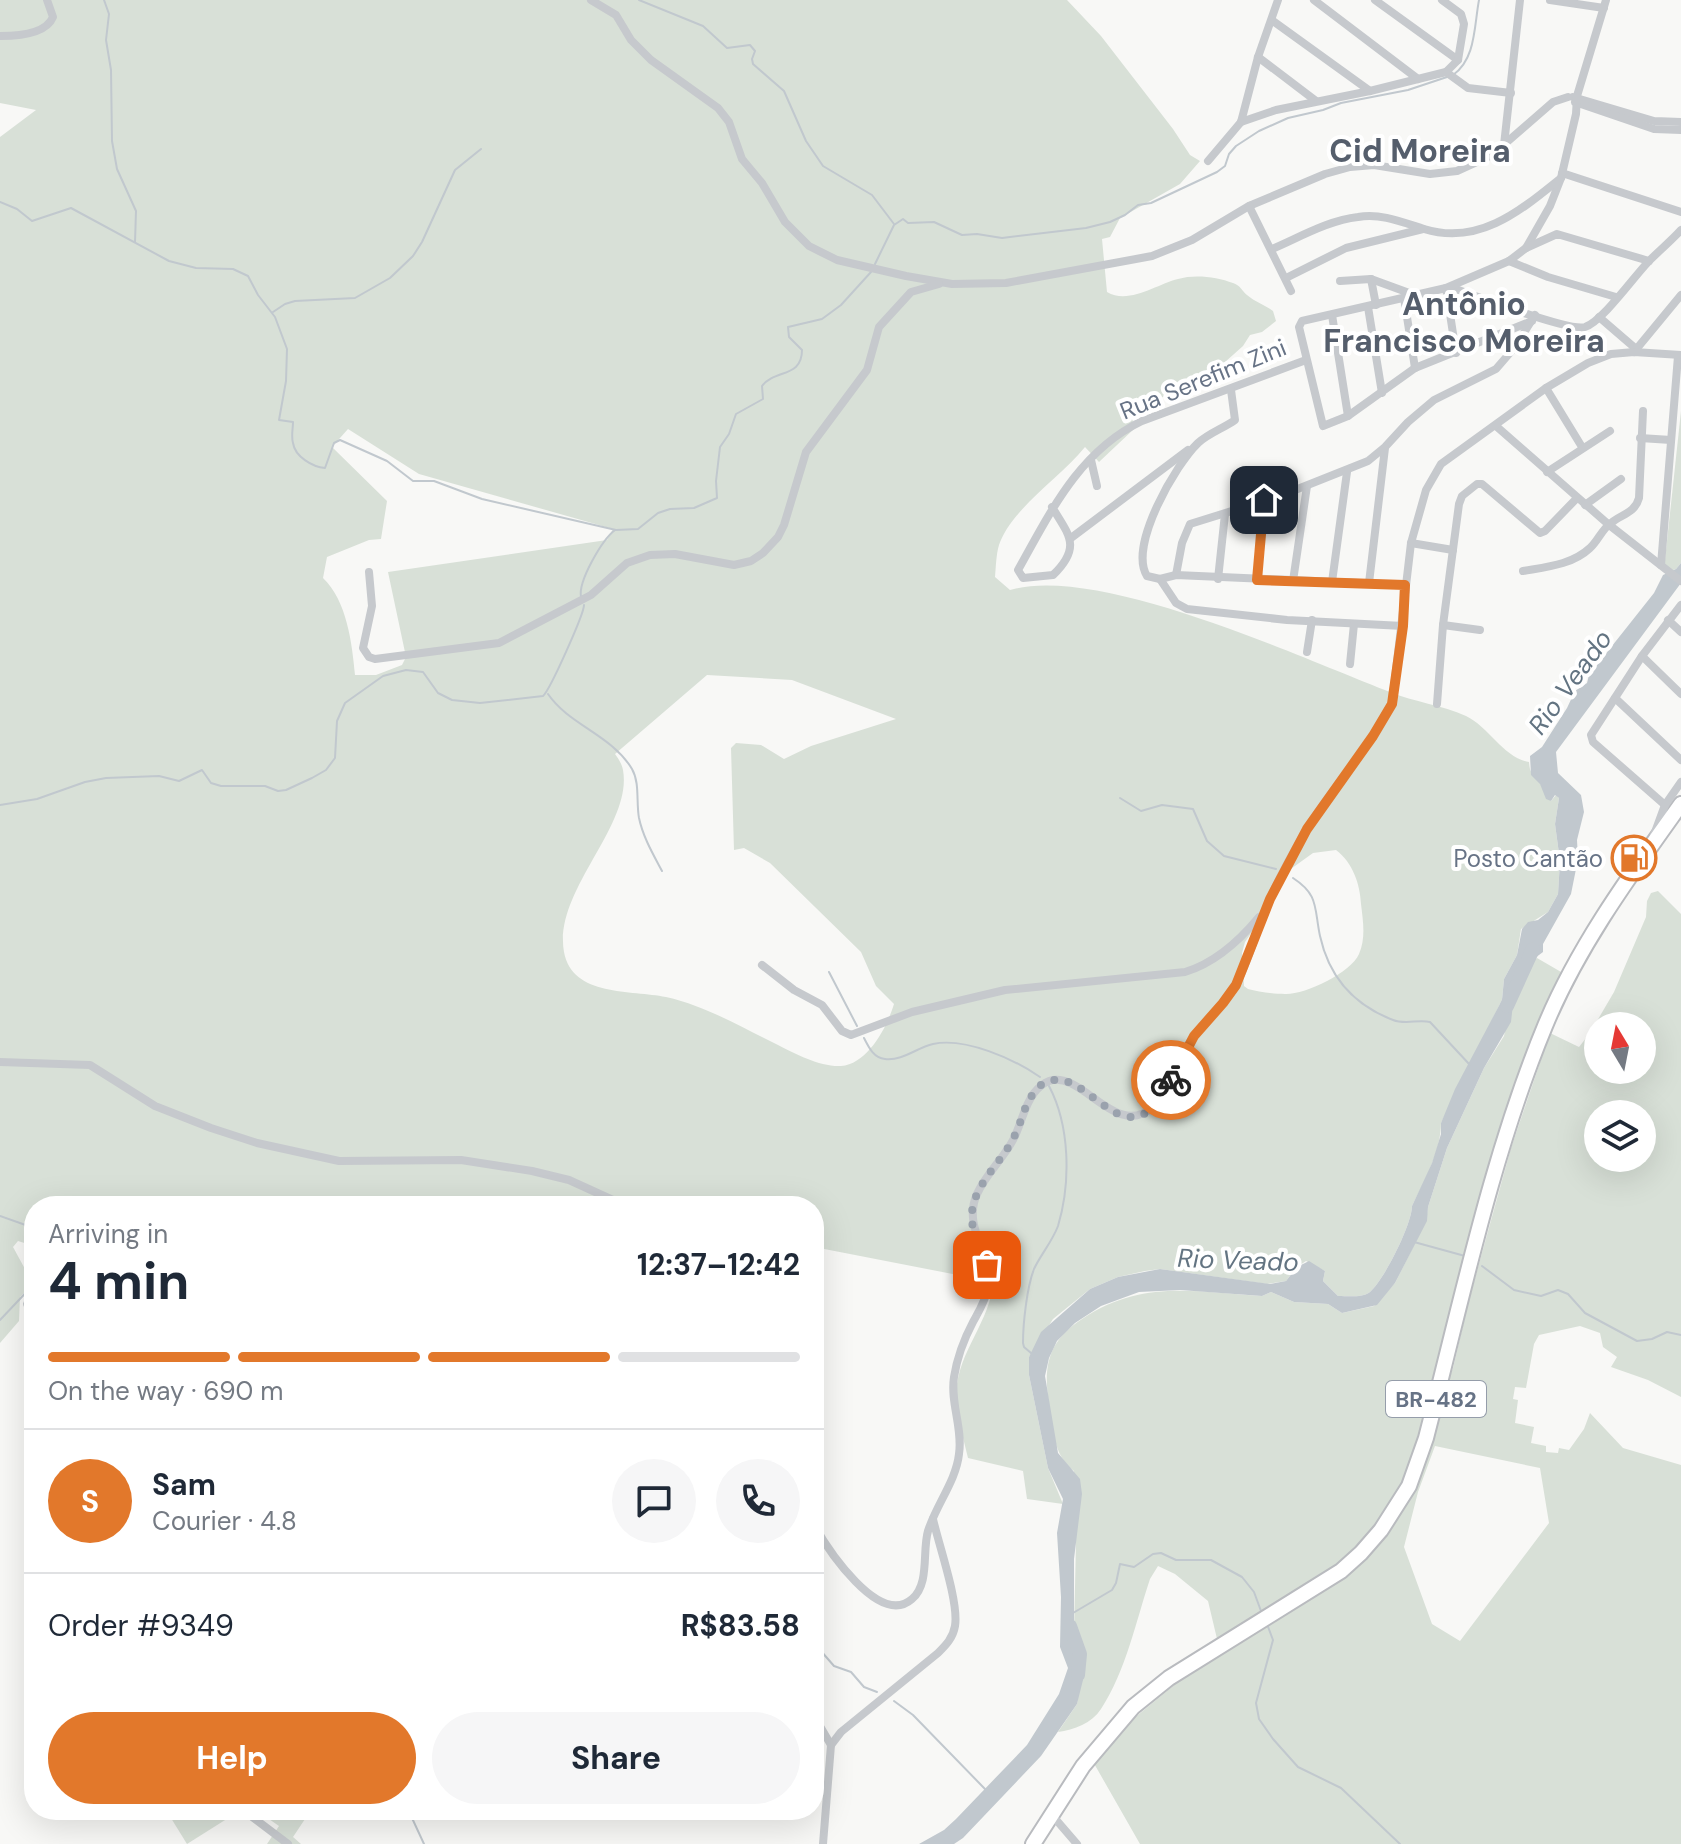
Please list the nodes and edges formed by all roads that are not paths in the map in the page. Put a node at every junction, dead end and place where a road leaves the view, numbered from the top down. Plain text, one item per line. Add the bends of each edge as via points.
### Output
1 (47, 0) edge
2 (591, 0) edge
3 (1278, 0) edge
4 (1314, 0) edge
5 (1375, 0) edge
6 (1442, 0) edge
7 (1520, 0) edge
8 (1550, 0) edge
9 (1605, 4) edge
10 (1273, 21) junction
11 (0, 36) edge
12 (1258, 57) junction
13 (1458, 60) junction
14 (1446, 73) junction
15 (1418, 79) junction
16 (1370, 91) junction
17 (1511, 93) junction
18 (1574, 99) junction
19 (1316, 101) junction
20 (1241, 122) junction
21 (1681, 122) edge
22 (1681, 130) edge
23 (1504, 145) junction
24 (1208, 161) dead end
25 (1562, 176) junction
26 (1249, 206) junction
27 (1681, 212) edge
28 (1423, 229) junction
29 (1681, 230) edge
30 (1526, 248) junction
31 (1272, 249) junction
32 (1509, 261) junction
33 (1649, 261) junction
34 (1286, 278) junction
35 (1371, 279) junction
36 (1340, 281) dead end
37 (944, 283) junction
38 (1448, 287) junction
39 (1291, 291) dead end
40 (1415, 295) junction
41 (1681, 295) edge
42 (1616, 297) junction
43 (1404, 298) junction
44 (1677, 304) edge
45 (1372, 306) junction
46 (1332, 315) junction
47 (1599, 317) junction
48 (1534, 318) junction
49 (1634, 350) junction
50 (1456, 353) junction
51 (1679, 355) edge
52 (1306, 360) junction
53 (1415, 368) junction
54 (1546, 388) junction
55 (1231, 390) junction
56 (1382, 393) junction
57 (1643, 411) dead end
58 (1348, 416) junction
59 (1496, 426) junction
60 (1610, 431) dead end
61 (1640, 438) junction
62 (1671, 440) junction
63 (1199, 442) junction
64 (1385, 447) junction
65 (1582, 447) junction
66 (1091, 460) junction
67 (1347, 472) junction
68 (1547, 472) junction
69 (1621, 479) dead end
70 (1097, 486) dead end
71 (1307, 486) junction
72 (1577, 498) junction
73 (1264, 500) junction
74 (1585, 505) junction
75 (1052, 507) junction
76 (1225, 514) junction
77 (1608, 524) junction
78 (1071, 538) junction
79 (1411, 543) junction
80 (1453, 550) junction
81 (1661, 565) junction
82 (1523, 571) dead end
83 (369, 572) dead end
84 (1176, 575) junction
85 (1160, 579) junction
86 (1218, 579) junction
87 (1257, 580) junction
88 (1293, 581) junction
89 (1681, 581) edge
90 (1332, 582) junction
91 (1369, 583) junction
92 (1405, 585) junction
93 (1681, 605) edge
94 (1312, 620) junction
95 (1668, 620) junction
96 (1354, 624) junction
97 (1443, 625) junction
98 (1403, 626) junction
99 (1480, 630) dead end
100 (1681, 632) edge
101 (1307, 652) dead end
102 (1642, 656) junction
103 (1350, 664) dead end
104 (1681, 694) edge
105 (1615, 698) junction
106 (1437, 704) dead end
107 (1681, 760) edge
108 (1681, 782) edge
109 (1681, 804) edge
110 (1665, 805) junction
111 (1651, 846) junction
112 (1265, 910) junction
113 (762, 965) dead end
114 (0, 1062) edge
115 (604, 1196) edge
116 (933, 1519) junction
117 (824, 1541) edge
118 (824, 1733) edge
119 (831, 1745) junction
120 (1052, 1815) junction
121 (256, 1820) edge
122 (288, 1844) edge
123 (823, 1844) edge
124 (1033, 1844) edge
125 (1077, 1844) edge

1 - 11 street via 53,17 49,25
2 - 37 street via 616,15 651,60 718,108 742,159 785,222 809,246 837,260
3 - 10 street
4 - 15 street
5 - 13 street
6 - 13 street via 1461,14 1464,24
7 - 17 street
8 - 9 street
9 - 18 street
10 - 12 street
10 - 16 street
12 - 19 street
12 - 20 street
13 - 14 street
14 - 15 street
14 - 17 street via 1461,85
15 - 16 street
16 - 19 street
17 - 23 street
18 - 21 street via 1654,121
18 - 22 street via 1654,129
18 - 23 street via 1553,102
18 - 25 street
19 - 20 street
20 - 24 street
23 - 26 street via 1480,162 1443,173 1350,167
25 - 27 street
25 - 28 street via 1527,206 1486,229 1454,234
25 - 30 street
26 - 31 street
26 - 37 street via 1192,240 1136,260 1006,283
28 - 31 street via 1383,217 1357,217
28 - 34 street via 1346,248
29 - 33 street
30 - 32 street
30 - 33 street via 1560,233
31 - 34 street
32 - 38 street
32 - 42 street
33 - 42 street
34 - 39 street
35 - 36 street
35 - 40 street
35 - 45 street
37 - 83 street via 911,292 879,327 867,370 806,452 778,537 751,561 727,565 675,554 650,555 627,563 591,595 499,643 375,659 363,648 372,606
38 - 40 street
38 - 48 street
38 - 50 street
40 - 43 street
41 - 44 street
42 - 47 street
43 - 45 street
43 - 53 street
44 - 49 street
45 - 46 street
45 - 56 street
46 - 52 street via 1302,321
46 - 58 street
47 - 48 street via 1574,327
47 - 49 street
48 - 50 street
48 - 64 street via 1496,369 1434,400
49 - 51 street
49 - 54 street via 1588,363
50 - 53 street
51 - 62 street
52 - 55 street, Rua Serefim Zini
52 - 58 street via 1322,425
53 - 56 street
54 - 59 street
54 - 65 street
55 - 63 street via 1235,420
55 - 66 street, Rua Serefim Zini via 1130,426
56 - 58 street
57 - 61 street
59 - 68 street
59 - 79 street via 1441,464 1421,502
60 - 65 street
61 - 62 street
61 - 77 street via 1638,502
62 - 81 street
63 - 78 street
63 - 85 street via 1170,480 1152,520 1143,569 1147,576
64 - 67 street
64 - 91 street
65 - 68 street
66 - 70 street
66 - 75 street, Rua Serefim Zini
67 - 71 street
67 - 90 street
68 - 72 street
69 - 74 street
71 - 73 street
71 - 88 street
72 - 74 street
72 - 80 street via 1540,533 1485,485 1477,484 1459,504
73 - 76 street
73 - 87 street
74 - 77 street
75 - 78 street
75 - 78 street, Rua Serefim Zini via 1019,575 1053,575
76 - 84 street via 1190,524
76 - 86 street
77 - 81 street
77 - 82 street via 1578,557
79 - 80 street
79 - 92 street
80 - 97 street
81 - 89 street
84 - 85 street
84 - 86 street
85 - 94 street via 1182,608
86 - 87 street
87 - 88 street
88 - 90 street
90 - 91 street
91 - 92 street
92 - 98 street
93 - 95 street
94 - 96 street
94 - 101 street
95 - 100 street
95 - 102 street
96 - 98 street
96 - 103 street
97 - 99 street
97 - 106 street
98 - 112 street via 1392,704 1307,829
102 - 104 street
102 - 105 street
105 - 107 street
105 - 110 street via 1591,735 1593,742
108 - 110 street
109 - 111 highway, BR-482
110 - 111 street
111 - 120 highway, BR-482 via 1589,939 1545,1023 1513,1113 1409,1486 1381,1530 1341,1571 1169,1678 1133,1707 1091,1756
112 - 113 street via 1228,948 1185,972 1005,990 912,1012 851,1035 822,1005
112 - 116 street via 1236,985 1194,1036 1155,1105 1126,1116 1062,1081 1048,1081 1033,1093 1015,1136 984,1182 972,1218 988,1287 954,1374 958,1464
114 - 115 street via 90,1065 155,1106 257,1143 339,1161 461,1160 569,1180
116 - 117 street via 921,1586 912,1600 900,1604 876,1599
116 - 119 street via 955,1610 950,1640
118 - 119 street
119 - 123 street
120 - 124 highway, BR-482
120 - 125 street
121 - 122 street

